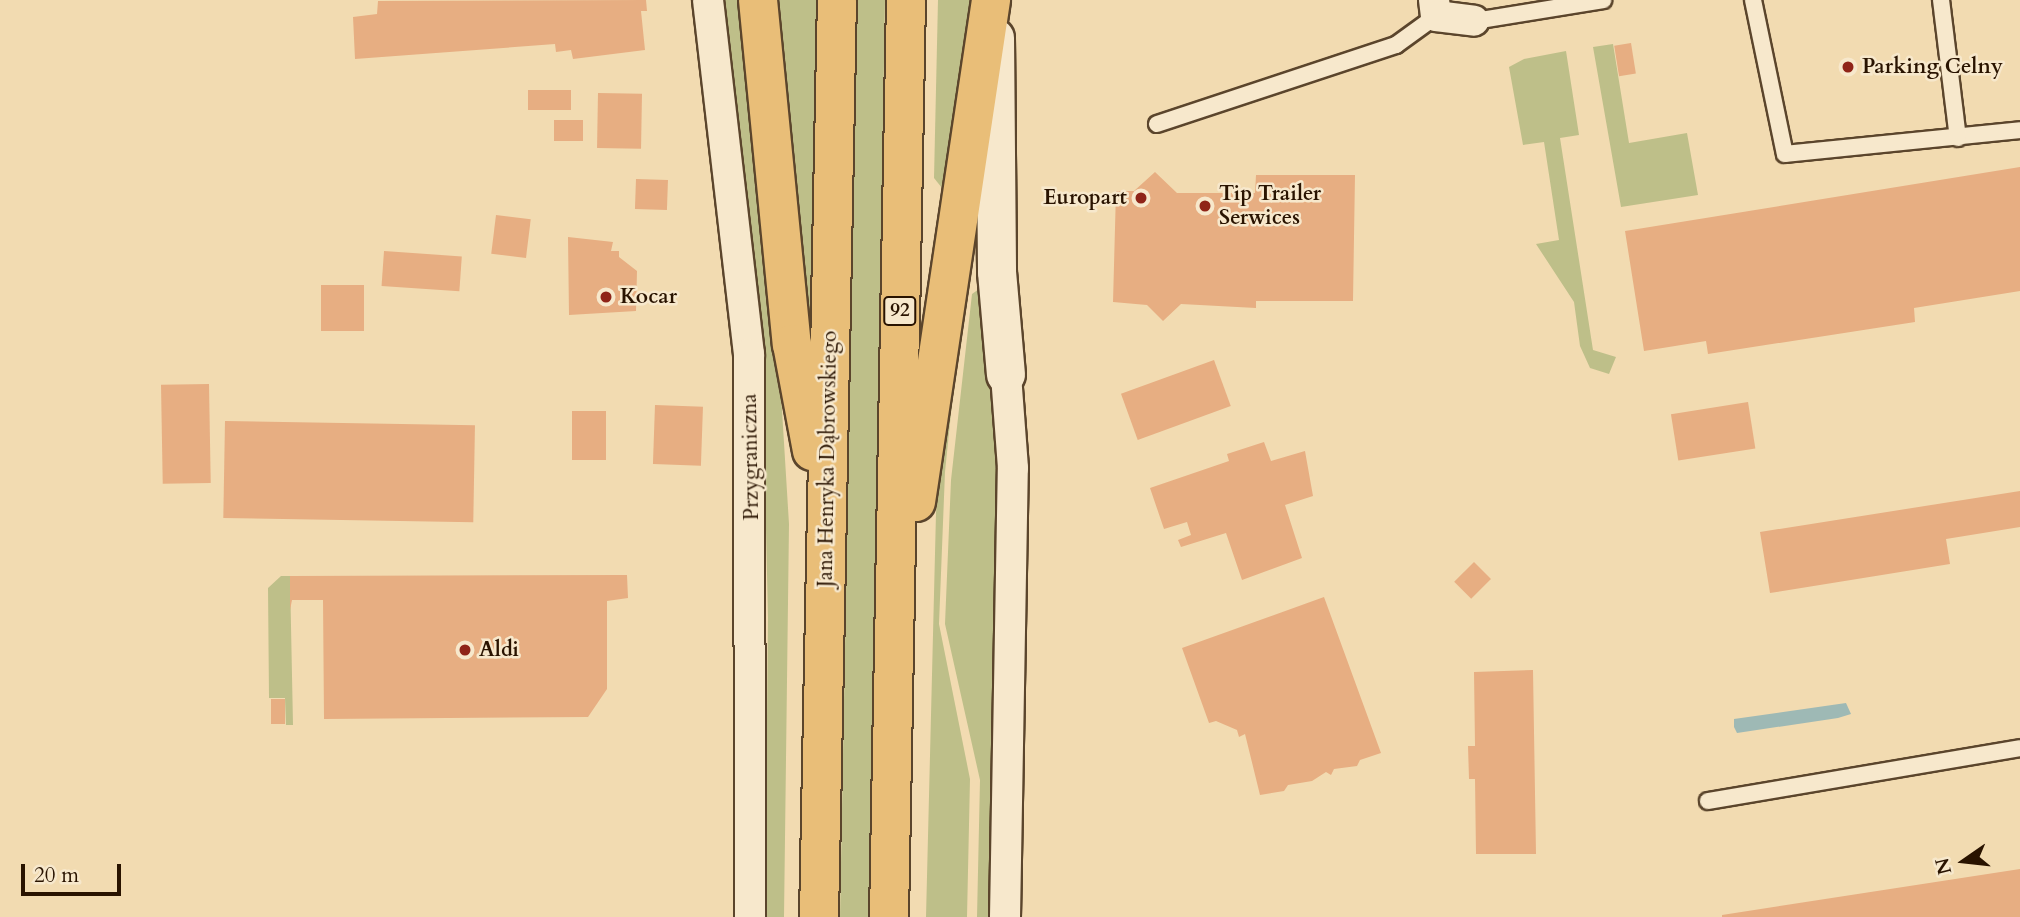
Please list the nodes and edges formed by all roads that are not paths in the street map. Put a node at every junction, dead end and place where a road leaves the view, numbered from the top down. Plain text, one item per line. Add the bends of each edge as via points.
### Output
1 (708, 0) edge
2 (758, 0) edge
3 (837, 0) edge
4 (906, 0) edge
5 (992, 0) edge
6 (1603, 0) edge
7 (1753, 0) edge
8 (1941, 0) edge
9 (1435, 8) edge
10 (1474, 21) joint
11 (1157, 124) dead end
12 (2020, 130) edge
13 (1958, 138) junction
14 (1006, 374) joint
15 (827, 529) junction
16 (895, 622) junction
17 (2020, 748) edge
18 (1708, 801) dead end
19 (750, 917) edge
20 (820, 917) edge
21 (889, 917) edge
22 (1005, 917) edge

1 - 19 street, Przygraniczna via 749,354
2 - 15 main road via 792,344
3 - 15 main road, Jana Henryka Dąbrowskiego
4 - 16 main road, 92
5 - 14 street via 997,272
5 - 16 main road
6 - 10 lane
7 - 13 lane via 1785,153
8 - 13 lane
9 - 10 street
9 - 11 lane via 1396,45
12 - 13 lane
14 - 22 street via 1013,468
15 - 20 main road, Jana Henryka Dąbrowskiego
16 - 21 main road, 92
17 - 18 lane

